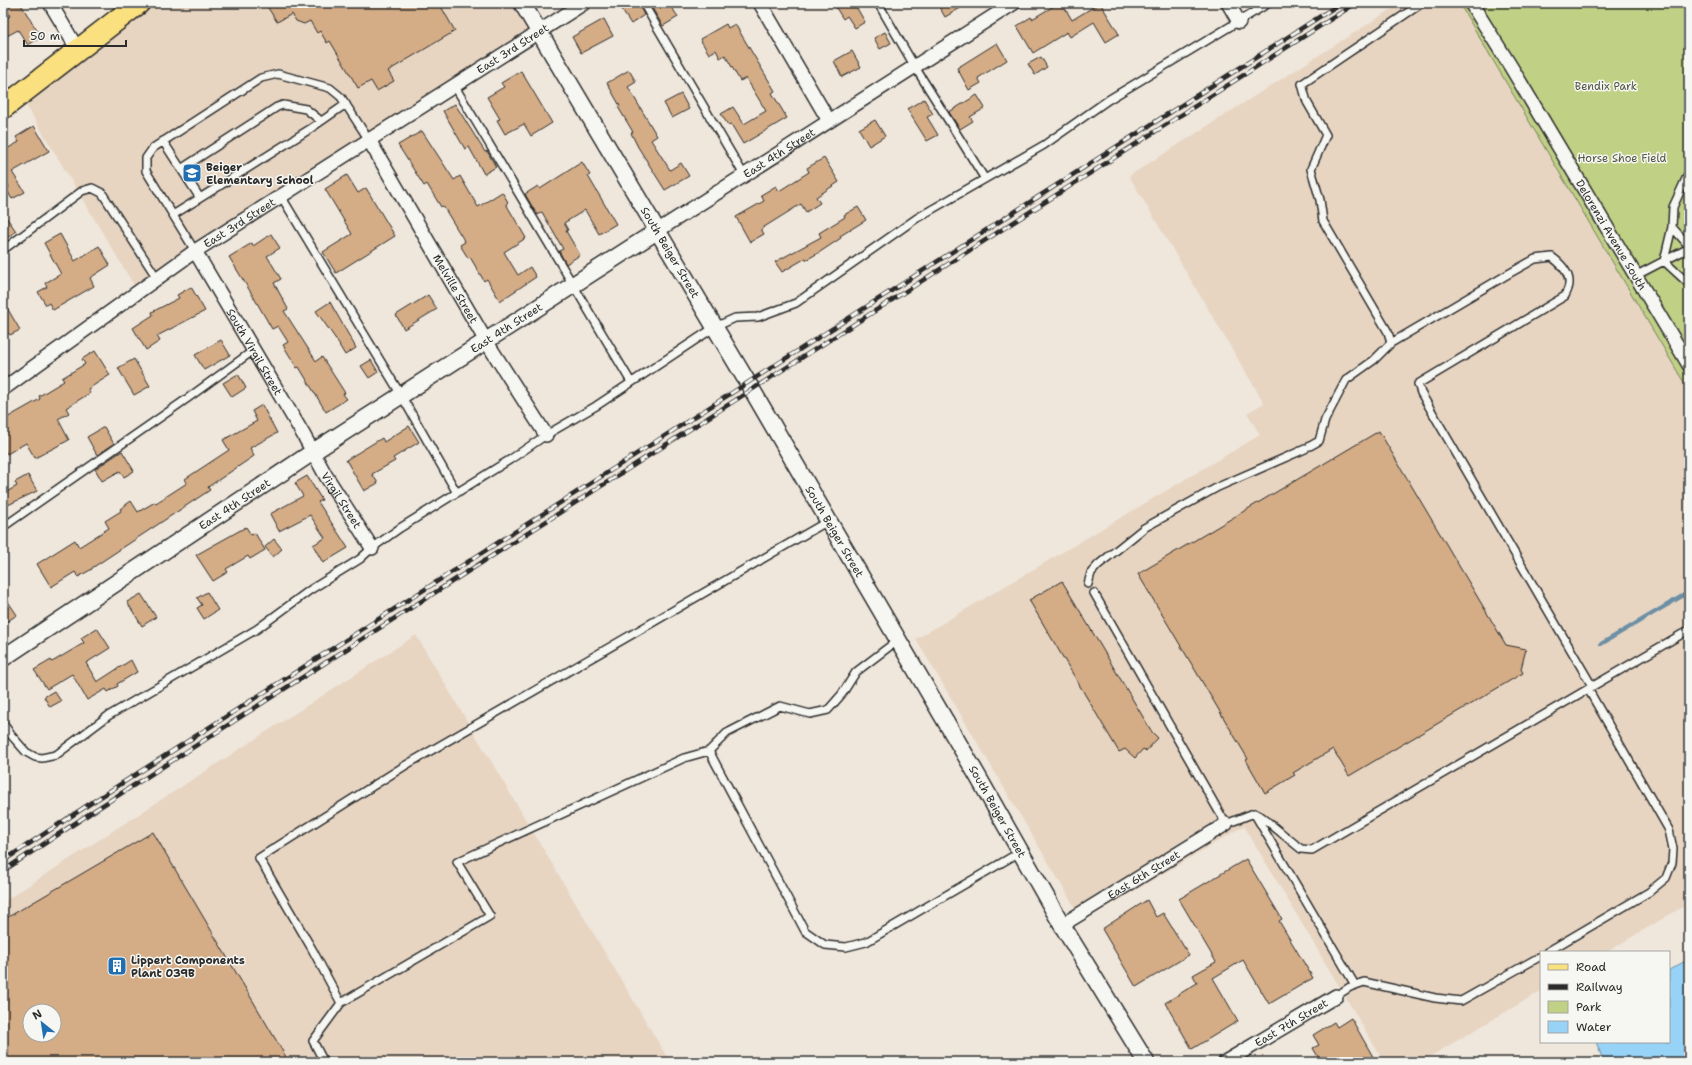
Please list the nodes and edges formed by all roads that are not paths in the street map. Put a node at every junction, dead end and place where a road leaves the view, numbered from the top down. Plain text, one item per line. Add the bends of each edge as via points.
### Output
1 (50, 3) edge
2 (139, 3) edge
3 (522, 3) edge
4 (584, 3) edge
5 (643, 3) edge
6 (760, 3) edge
7 (878, 3) edge
8 (1014, 3) edge
9 (1228, 3) edge
10 (1269, 3) edge
11 (1422, 3) edge
12 (1471, 3) edge
13 (999, 7) edge
14 (1239, 22) junction
15 (538, 32) junction
16 (78, 50) junction
17 (915, 67) junction
18 (454, 85) junction
19 (346, 104) junction
20 (3, 108) edge
21 (321, 121) junction
22 (829, 121) junction
23 (369, 140) junction
24 (163, 141) junction
25 (181, 169) junction
26 (1689, 172) edge
27 (744, 175) junction
28 (985, 179) junction
29 (282, 196) junction
30 (200, 198) junction
31 (173, 215) junction
32 (1672, 227) junction
33 (657, 231) junction
34 (1689, 247) edge
35 (3, 250) edge
36 (195, 252) junction
37 (1664, 261) junction
38 (1635, 276) junction
39 (157, 278) junction
40 (1689, 284) edge
41 (573, 285) junction
42 (715, 327) junction
43 (486, 341) junction
44 (1391, 343) junction
45 (254, 350) junction
46 (1689, 365) edge
47 (632, 382) junction
48 (3, 389) edge
49 (401, 395) junction
50 (546, 435) junction
51 (313, 452) junction
52 (457, 493) junction
53 (828, 521) junction
54 (3, 527) edge
55 (372, 548) junction
56 (1088, 584) dead end
57 (1094, 593) dead end
58 (1689, 630) edge
59 (898, 640) junction
60 (3, 658) edge
61 (1590, 687) junction
62 (3, 723) edge
63 (709, 751) junction
64 (1254, 813) junction
65 (1226, 824) junction
66 (1021, 852) junction
67 (1062, 924) junction
68 (1549, 951) edge
69 (1540, 957) edge
70 (1355, 985) junction
71 (1336, 996) joint
72 (341, 1003) junction
73 (324, 1062) edge
74 (1146, 1062) edge
75 (1225, 1062) edge

1 - 16 street
2 - 16 main road
3 - 15 street, South Beiger Street
4 - 15 street, East 3rd Street
5 - 27 lane
6 - 22 street
7 - 17 lane
8 - 13 street, East 4th Street
9 - 14 street
10 - 14 lane
11 - 44 lane via 1302,84 1306,102 1326,134 1311,169 1323,221 1388,332
12 - 38 street, Delorenzi Avenue South
13 - 17 street, East 4th Street
14 - 28 lane via 1108,100 1044,144
15 - 18 street, East 3rd Street
15 - 33 street, South Beiger Street
16 - 20 main road
17 - 22 street, East 4th Street
17 - 28 lane
18 - 23 street, East 3rd Street
18 - 41 lane
19 - 21 lane
19 - 23 lane
19 - 24 lane via 330,88 278,74 261,78
21 - 25 lane via 306,109 283,105 277,107
21 - 30 lane
22 - 27 street, East 4th Street
23 - 29 street, East 3rd Street
23 - 43 street, Melville Street
24 - 25 lane
24 - 31 lane via 153,148 146,158 146,171
25 - 30 lane
26 - 32 lane via 1673,207
27 - 33 street, East 4th Street
28 - 42 lane via 917,218 796,303 758,317 735,318
29 - 36 street, East 3rd Street
29 - 49 lane
30 - 31 lane
31 - 36 lane
32 - 34 lane
32 - 37 lane
33 - 41 street, East 4th Street
33 - 42 street, South Beiger Street
34 - 37 lane
35 - 39 lane via 82,191 92,188 102,192
36 - 39 street, East 3rd Street
36 - 45 street, South Virgil Street
37 - 38 lane
37 - 40 lane
38 - 46 street, Delorenzi Avenue South
39 - 48 street, East 3rd Street
41 - 43 street, East 4th Street
41 - 47 lane
42 - 47 lane
42 - 53 street, South Beiger Street
43 - 49 street, East 4th Street
43 - 50 street, Melville Street
44 - 56 lane via 1374,360 1346,380 1325,420 1318,441 1308,448 1218,487 1144,528 1098,565 1091,573
44 - 61 lane via 1535,259 1552,257 1565,270 1569,283 1565,296 1418,384
45 - 51 street, South Virgil Street
45 - 54 lane
47 - 50 lane
49 - 51 street, East 4th Street
49 - 52 lane
50 - 52 lane
51 - 55 street, Virgil Street
51 - 60 street, East 4th Street
52 - 55 lane
53 - 59 street, South Beiger Street
53 - 72 lane via 406,764 259,858
55 - 62 lane via 360,559 310,590 257,629 125,705 56,755 42,758 26,752
57 - 65 lane
58 - 61 lane
59 - 63 lane via 856,672 828,710 810,714 780,706 727,733
59 - 66 street, South Beiger Street
61 - 64 lane via 1312,850 1301,849 1262,816
61 - 68 lane via 1669,830 1673,848 1672,863 1666,878 1649,892
63 - 66 lane via 805,931 825,945 846,947 866,942
63 - 72 lane via 684,758 457,862 490,916
64 - 65 lane
64 - 70 lane
65 - 67 street, East 6th Street
66 - 67 street, South Beiger Street
67 - 74 street, South Beiger Street
69 - 70 lane via 1461,1001 1435,998 1364,982
70 - 71 lane
71 - 75 street, East 7th Street
72 - 73 lane via 313,1041

